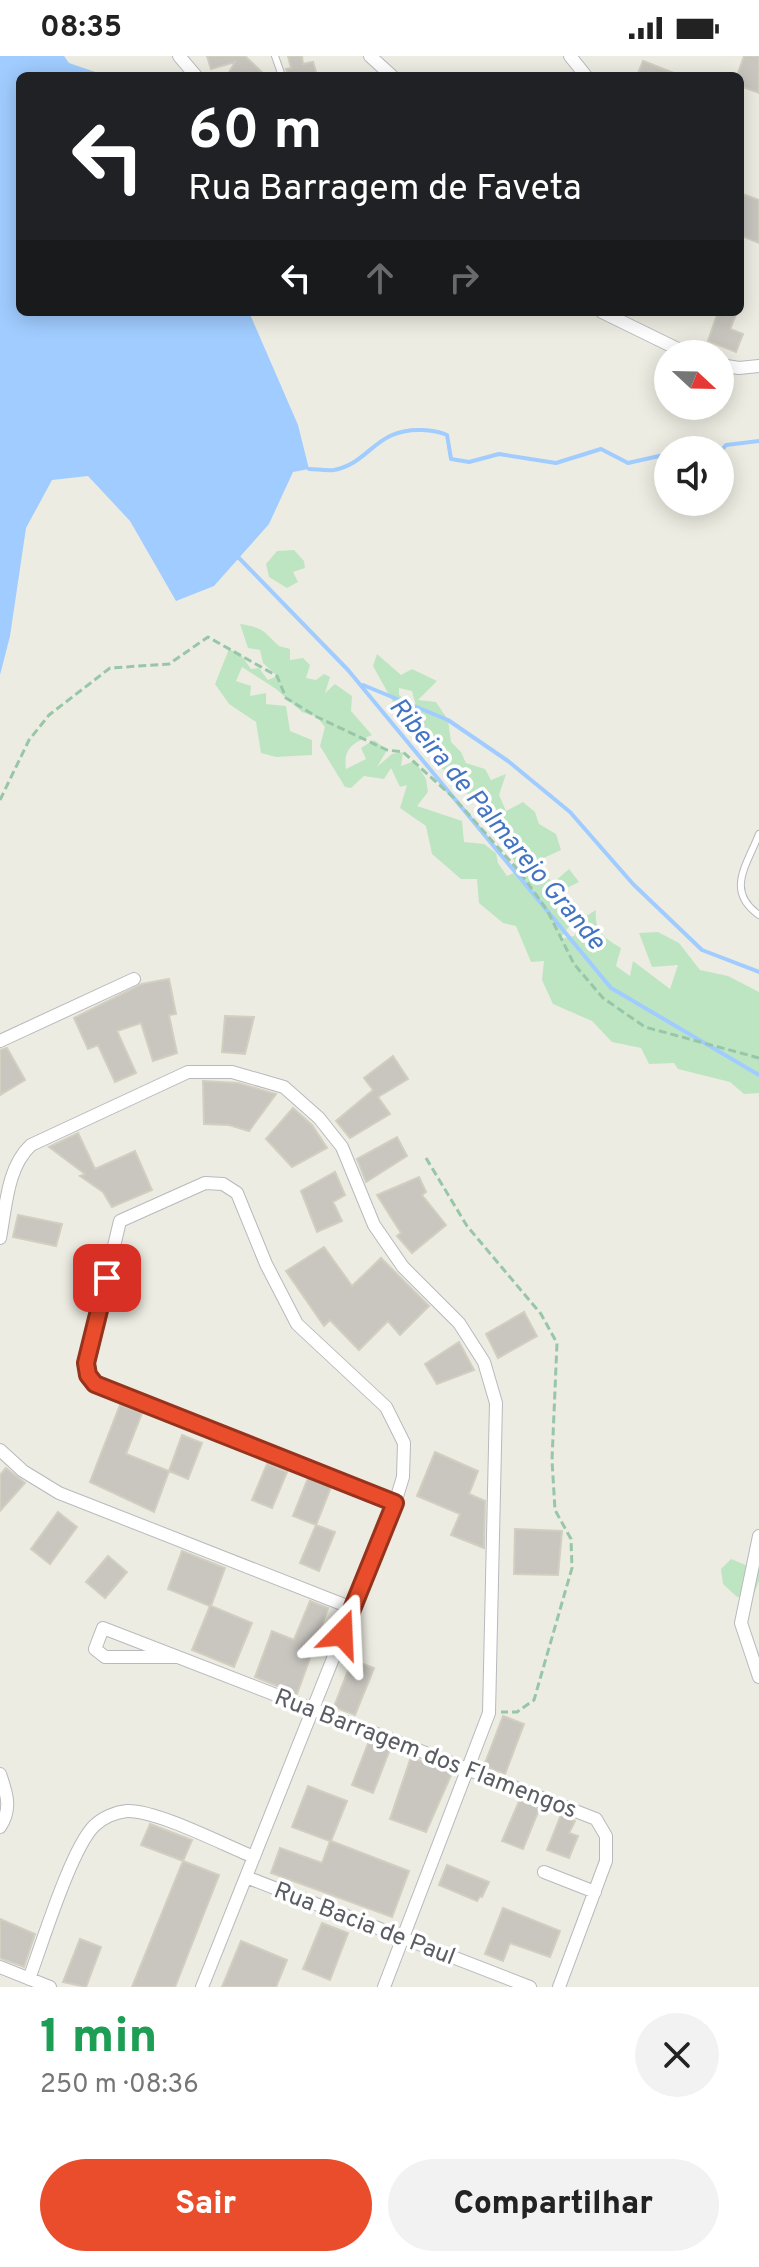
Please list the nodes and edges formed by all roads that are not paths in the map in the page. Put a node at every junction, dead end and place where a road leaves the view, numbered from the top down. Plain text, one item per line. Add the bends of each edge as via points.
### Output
1 (179, 56) edge
2 (370, 56) edge
3 (570, 56) edge
4 (193, 72) edge
5 (388, 72) edge
6 (583, 72) edge
7 (610, 316) edge
8 (659, 340) edge
9 (759, 366) edge
10 (734, 367) edge
11 (759, 834) edge
12 (759, 915) edge
13 (134, 979) dead end
14 (0, 1041) edge
15 (0, 1238) edge
16 (0, 1450) edge
17 (395, 1503) junction
18 (759, 1536) edge
19 (352, 1608) junction
20 (178, 1657) junction
21 (759, 1677) edge
22 (314, 1709) junction
23 (469, 1770) junction
24 (0, 1774) edge
25 (0, 1827) edge
26 (254, 1857) junction
27 (544, 1872) dead end
28 (246, 1877) junction
29 (595, 1892) junction
30 (403, 1937) junction
31 (0, 1967) edge
32 (29, 1979) junction
33 (50, 1987) edge
34 (202, 1987) edge
35 (384, 1987) edge
36 (530, 1987) edge
37 (559, 1987) edge

1 - 4 street
2 - 5 street
3 - 6 street
7 - 8 street
9 - 10 street
11 - 12 lane via 739,886 740,895
13 - 14 street
15 - 23 street via 13,1172 31,1145 188,1072 232,1072 284,1087 319,1118 342,1147 374,1225 403,1267 459,1323 484,1362 496,1403 489,1713
16 - 19 street via 59,1493
17 - 17 street via 403,1477 404,1443 386,1407 297,1324 237,1193 223,1184 205,1183 120,1221 86,1363 95,1384
17 - 19 street
18 - 21 street via 741,1623
19 - 22 street
20 - 20 street, Rua Barragem dos Flamengos via 105,1657 95,1649 103,1628
20 - 22 street, Rua Barragem dos Flamengos
22 - 23 street, Rua Barragem dos Flamengos
22 - 26 street
23 - 29 street, Rua Barragem dos Flamengos via 596,1819 606,1836 606,1861
23 - 30 street
24 - 25 street via 8,1803
26 - 28 street
26 - 32 street via 150,1815 127,1811 109,1816 93,1827 76,1856
27 - 29 street
28 - 30 street, Rua Bacia de Paul
28 - 34 street
29 - 37 street, Rua Barragem dos Flamengos
30 - 35 street
30 - 36 street, Rua Bacia de Paul
31 - 32 street
32 - 33 street

